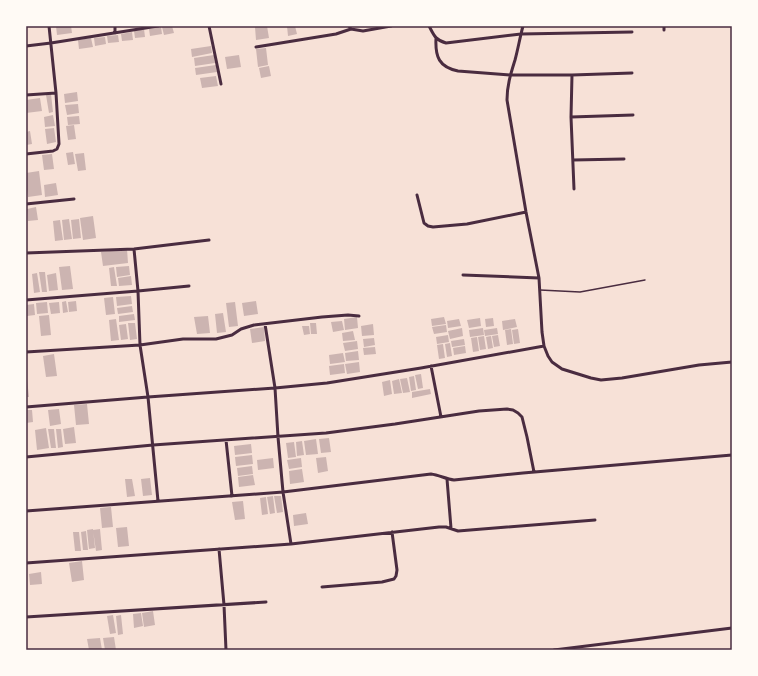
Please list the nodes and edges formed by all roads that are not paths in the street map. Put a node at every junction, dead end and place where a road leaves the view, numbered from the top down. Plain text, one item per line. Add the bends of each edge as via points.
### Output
1 (49, 26) edge
2 (115, 26) edge
3 (158, 26) edge
4 (209, 26) edge
5 (391, 26) edge
6 (429, 26) edge
7 (523, 26) edge
8 (350, 27) edge
9 (632, 32) dead end
10 (115, 33) junction
11 (521, 34) junction
12 (436, 38) junction
13 (51, 43) junction
14 (26, 46) edge
15 (256, 47) dead end
16 (632, 73) dead end
17 (510, 75) junction
18 (572, 75) junction
19 (221, 84) dead end
20 (56, 93) junction
21 (26, 95) edge
22 (633, 114) dead end
23 (571, 117) junction
24 (26, 154) edge
25 (624, 158) dead end
26 (573, 160) junction
27 (574, 189) dead end
28 (417, 195) dead end
29 (74, 199) dead end
30 (26, 204) edge
31 (526, 212) junction
32 (209, 240) dead end
33 (134, 249) junction
34 (26, 252) edge
35 (463, 275) dead end
36 (539, 278) junction
37 (645, 280) dead end
38 (190, 286) dead end
39 (138, 290) junction
40 (540, 290) junction
41 (26, 300) edge
42 (359, 316) dead end
43 (265, 324) junction
44 (140, 345) junction
45 (544, 346) junction
46 (26, 352) edge
47 (732, 362) edge
48 (431, 366) junction
49 (275, 388) junction
50 (148, 397) junction
51 (26, 407) edge
52 (440, 417) junction
53 (278, 437) junction
54 (226, 440) junction
55 (153, 445) junction
56 (732, 455) edge
57 (26, 457) edge
58 (534, 472) junction
59 (447, 479) junction
60 (283, 492) junction
61 (232, 496) junction
62 (158, 501) junction
63 (26, 511) edge
64 (595, 520) dead end
65 (451, 528) junction
66 (392, 532) junction
67 (291, 544) junction
68 (220, 549) junction
69 (26, 563) edge
70 (322, 587) dead end
71 (266, 602) dead end
72 (224, 605) junction
73 (26, 617) edge
74 (732, 628) edge
75 (226, 650) edge
76 (554, 650) edge

1 - 13 street
2 - 10 street
3 - 10 street
4 - 19 street
5 - 8 street via 363,31
6 - 12 street
7 - 11 street
8 - 15 street via 336,34
9 - 11 street
10 - 13 street
11 - 12 street via 446,43
11 - 17 street
12 - 17 street via 436,53 444,66 458,71
13 - 14 street
13 - 20 street
16 - 18 street
17 - 18 street
17 - 31 street via 507,100
18 - 23 street
20 - 21 street
20 - 24 street via 59,144 57,149 53,152
22 - 23 street
23 - 26 street
25 - 26 street
26 - 27 street
28 - 31 street via 424,223 433,227 467,224
29 - 30 street
31 - 36 street
32 - 33 street
33 - 34 street
33 - 39 street
35 - 36 street
36 - 40 street
37 - 40 lane via 580,292
38 - 39 street
39 - 41 street
39 - 44 street
40 - 45 street
42 - 43 street via 322,317
43 - 44 street via 247,327 223,337
43 - 49 street
44 - 46 street
44 - 50 street
45 - 47 street via 552,362 562,369 601,380
45 - 48 street
48 - 49 street via 327,383
48 - 52 street
49 - 50 street
49 - 53 street
50 - 51 street
50 - 55 street
52 - 53 street
52 - 58 street via 478,411 513,410 522,417
53 - 54 street
53 - 60 street
54 - 55 street
54 - 61 street
55 - 57 street
55 - 62 street
56 - 58 street
58 - 59 street
59 - 60 street via 431,474
59 - 65 street
60 - 61 street
60 - 67 street
61 - 62 street
62 - 63 street
64 - 65 street via 458,531
65 - 66 street
66 - 67 street
66 - 70 street via 397,570 394,578 382,582
67 - 68 street
68 - 69 street
68 - 72 street
71 - 72 street
72 - 73 street
72 - 75 street
74 - 76 street

